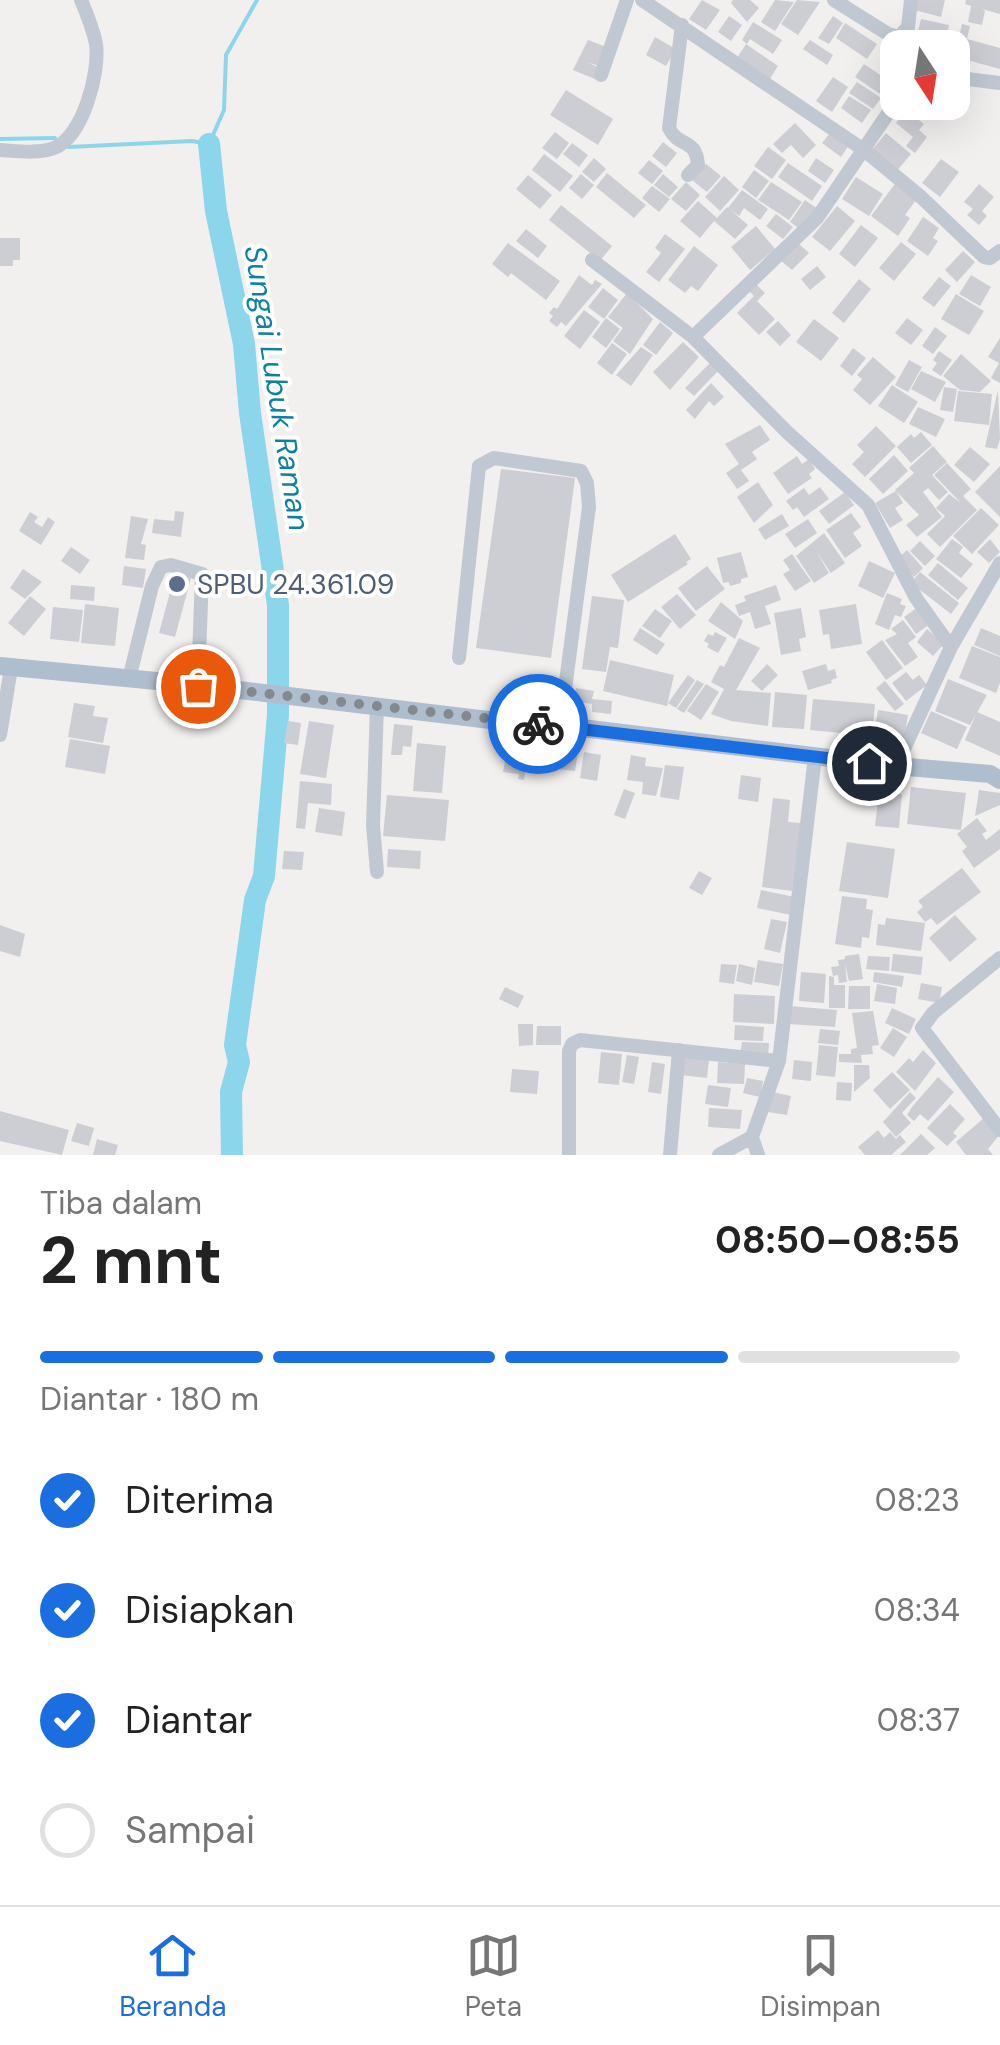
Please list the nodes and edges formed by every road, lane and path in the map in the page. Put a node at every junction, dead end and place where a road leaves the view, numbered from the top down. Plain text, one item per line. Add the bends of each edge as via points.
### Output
1 (81, 0) edge
2 (627, 0) edge
3 (642, 0) edge
4 (834, 0) edge
5 (911, 0) edge
6 (682, 26) junction
7 (882, 30) edge
8 (907, 30) edge
9 (601, 75) dead end
10 (970, 79) edge
11 (1000, 83) edge
12 (884, 120) edge
13 (0, 150) edge
14 (864, 150) junction
15 (688, 175) dead end
16 (1000, 251) edge
17 (592, 260) dead end
18 (693, 337) junction
19 (1000, 564) edge
20 (952, 647) junction
21 (459, 658) dead end
22 (6, 667) edge
23 (129, 679) junction
24 (198, 686) junction
25 (376, 706) junction
26 (531, 725) junction
27 (560, 727) junction
28 (0, 735) edge
29 (814, 765) junction
30 (896, 766) junction
31 (1000, 780) edge
32 (377, 872) dead end
33 (1000, 958) edge
34 (679, 1050) junction
35 (779, 1061) junction
36 (1000, 1130) edge
37 (752, 1137) junction
38 (569, 1155) edge
39 (670, 1155) edge
40 (719, 1155) edge
41 (758, 1155) edge

1 - 13 street via 96,47 94,79 79,120 55,148
2 - 9 street
3 - 6 street
4 - 7 street
5 - 8 street
6 - 14 street
6 - 15 street via 669,128 695,152 698,165
10 - 11 street
12 - 14 street
14 - 16 street via 984,257
14 - 18 street via 817,218
17 - 18 street
18 - 20 street via 868,505 916,598
19 - 20 street
20 - 30 street
21 - 27 street via 479,466 494,458 581,471 589,506
22 - 23 main road
22 - 28 street
23 - 24 main road
23 - 24 street via 152,586 161,567 171,565 203,577
24 - 25 main road
25 - 26 main road
25 - 32 street
26 - 27 main road
26 - 29 main road via 538,732
27 - 30 main road
29 - 31 main road via 990,785
29 - 35 street
30 - 31 main road
33 - 36 street via 922,1028
34 - 35 street
34 - 38 street via 572,1044
34 - 39 street
35 - 37 street
37 - 40 street
37 - 41 street

